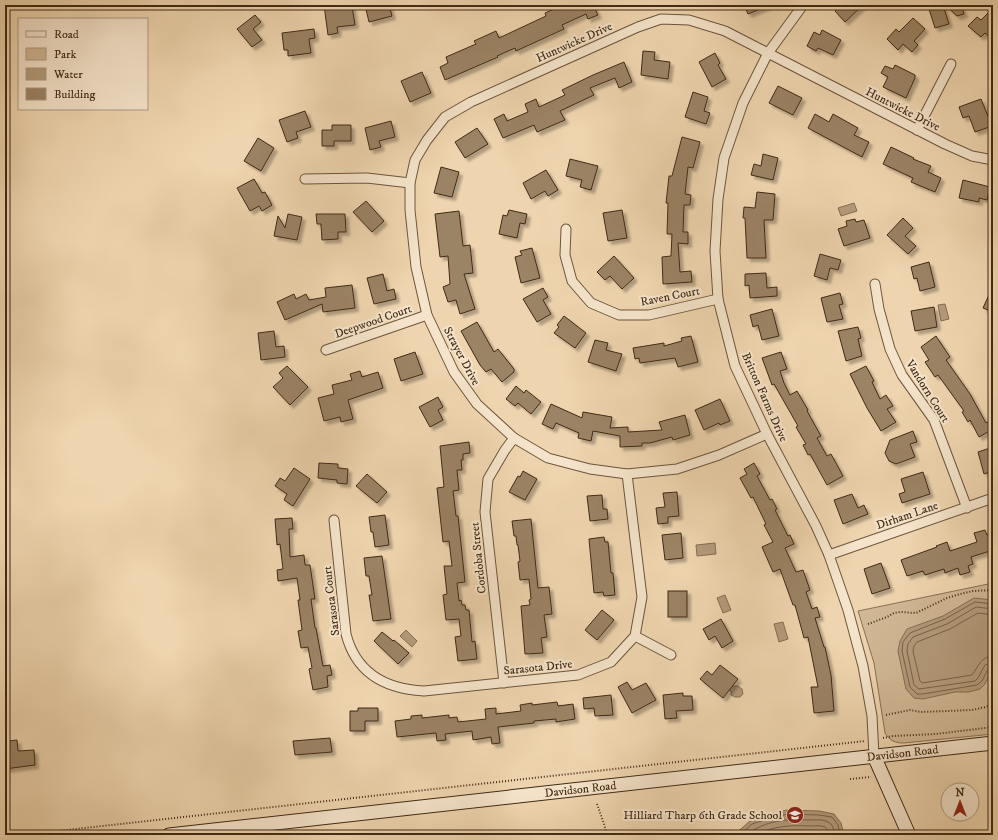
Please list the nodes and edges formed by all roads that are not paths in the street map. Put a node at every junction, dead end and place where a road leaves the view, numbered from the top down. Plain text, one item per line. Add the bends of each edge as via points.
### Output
1 (804, 5) edge
2 (768, 54) junction
3 (951, 64) dead end
4 (917, 130) junction
5 (993, 160) edge
6 (305, 180) dead end
7 (410, 183) junction
8 (566, 229) dead end
9 (416, 266) joint
10 (875, 284) dead end
11 (718, 299) junction
12 (427, 315) junction
13 (326, 350) dead end
14 (767, 434) junction
15 (514, 438) junction
16 (628, 474) junction
17 (993, 498) edge
18 (967, 508) junction
19 (334, 520) dead end
20 (829, 554) junction
21 (635, 636) junction
22 (671, 655) dead end
23 (368, 672) joint
24 (504, 683) junction
25 (993, 743) edge
26 (874, 756) junction
27 (168, 835) edge
28 (909, 835) edge

1 - 2 street, Britton Farms Drive
2 - 4 street, Huntwicke Drive
2 - 7 street, Huntwicke Drive via 725,31 689,20 661,19 638,27 471,102 445,118 415,160
2 - 11 street, Britton Farms Drive via 743,103 724,158 718,199 715,251
3 - 4 street
4 - 5 street, Huntwicke Drive via 972,156
6 - 7 street via 367,178
7 - 9 street, Huntwicke Drive
8 - 11 street, Raven Court via 565,255 572,281 592,303 619,315 649,315
9 - 12 street, Strayer Drive
10 - 18 street, Vandorn Court via 890,349 902,375 934,420
11 - 14 street, Britton Farms Drive via 735,366
12 - 13 street, Deepwood Court
12 - 15 street, Strayer Drive via 454,372 471,397
14 - 16 street, Strayer Drive via 719,455 677,469
14 - 20 street, Britton Farms Drive
15 - 16 street, Strayer Drive via 548,458 590,469
15 - 24 street, Cordoba Street via 488,479 485,512
16 - 21 street via 642,597
17 - 18 street, Dirham Lane
18 - 20 street, Dirham Lane
19 - 23 street, Sarasota Court via 348,644
20 - 26 street, Britton Farms Drive via 863,666 872,716
21 - 22 street
21 - 24 street, Sarasota Drive via 611,662 578,675
23 - 24 street, Sarasota Drive via 394,687 416,691
25 - 26 main road, Davidson Road
26 - 27 main road, Davidson Road
26 - 28 main road

